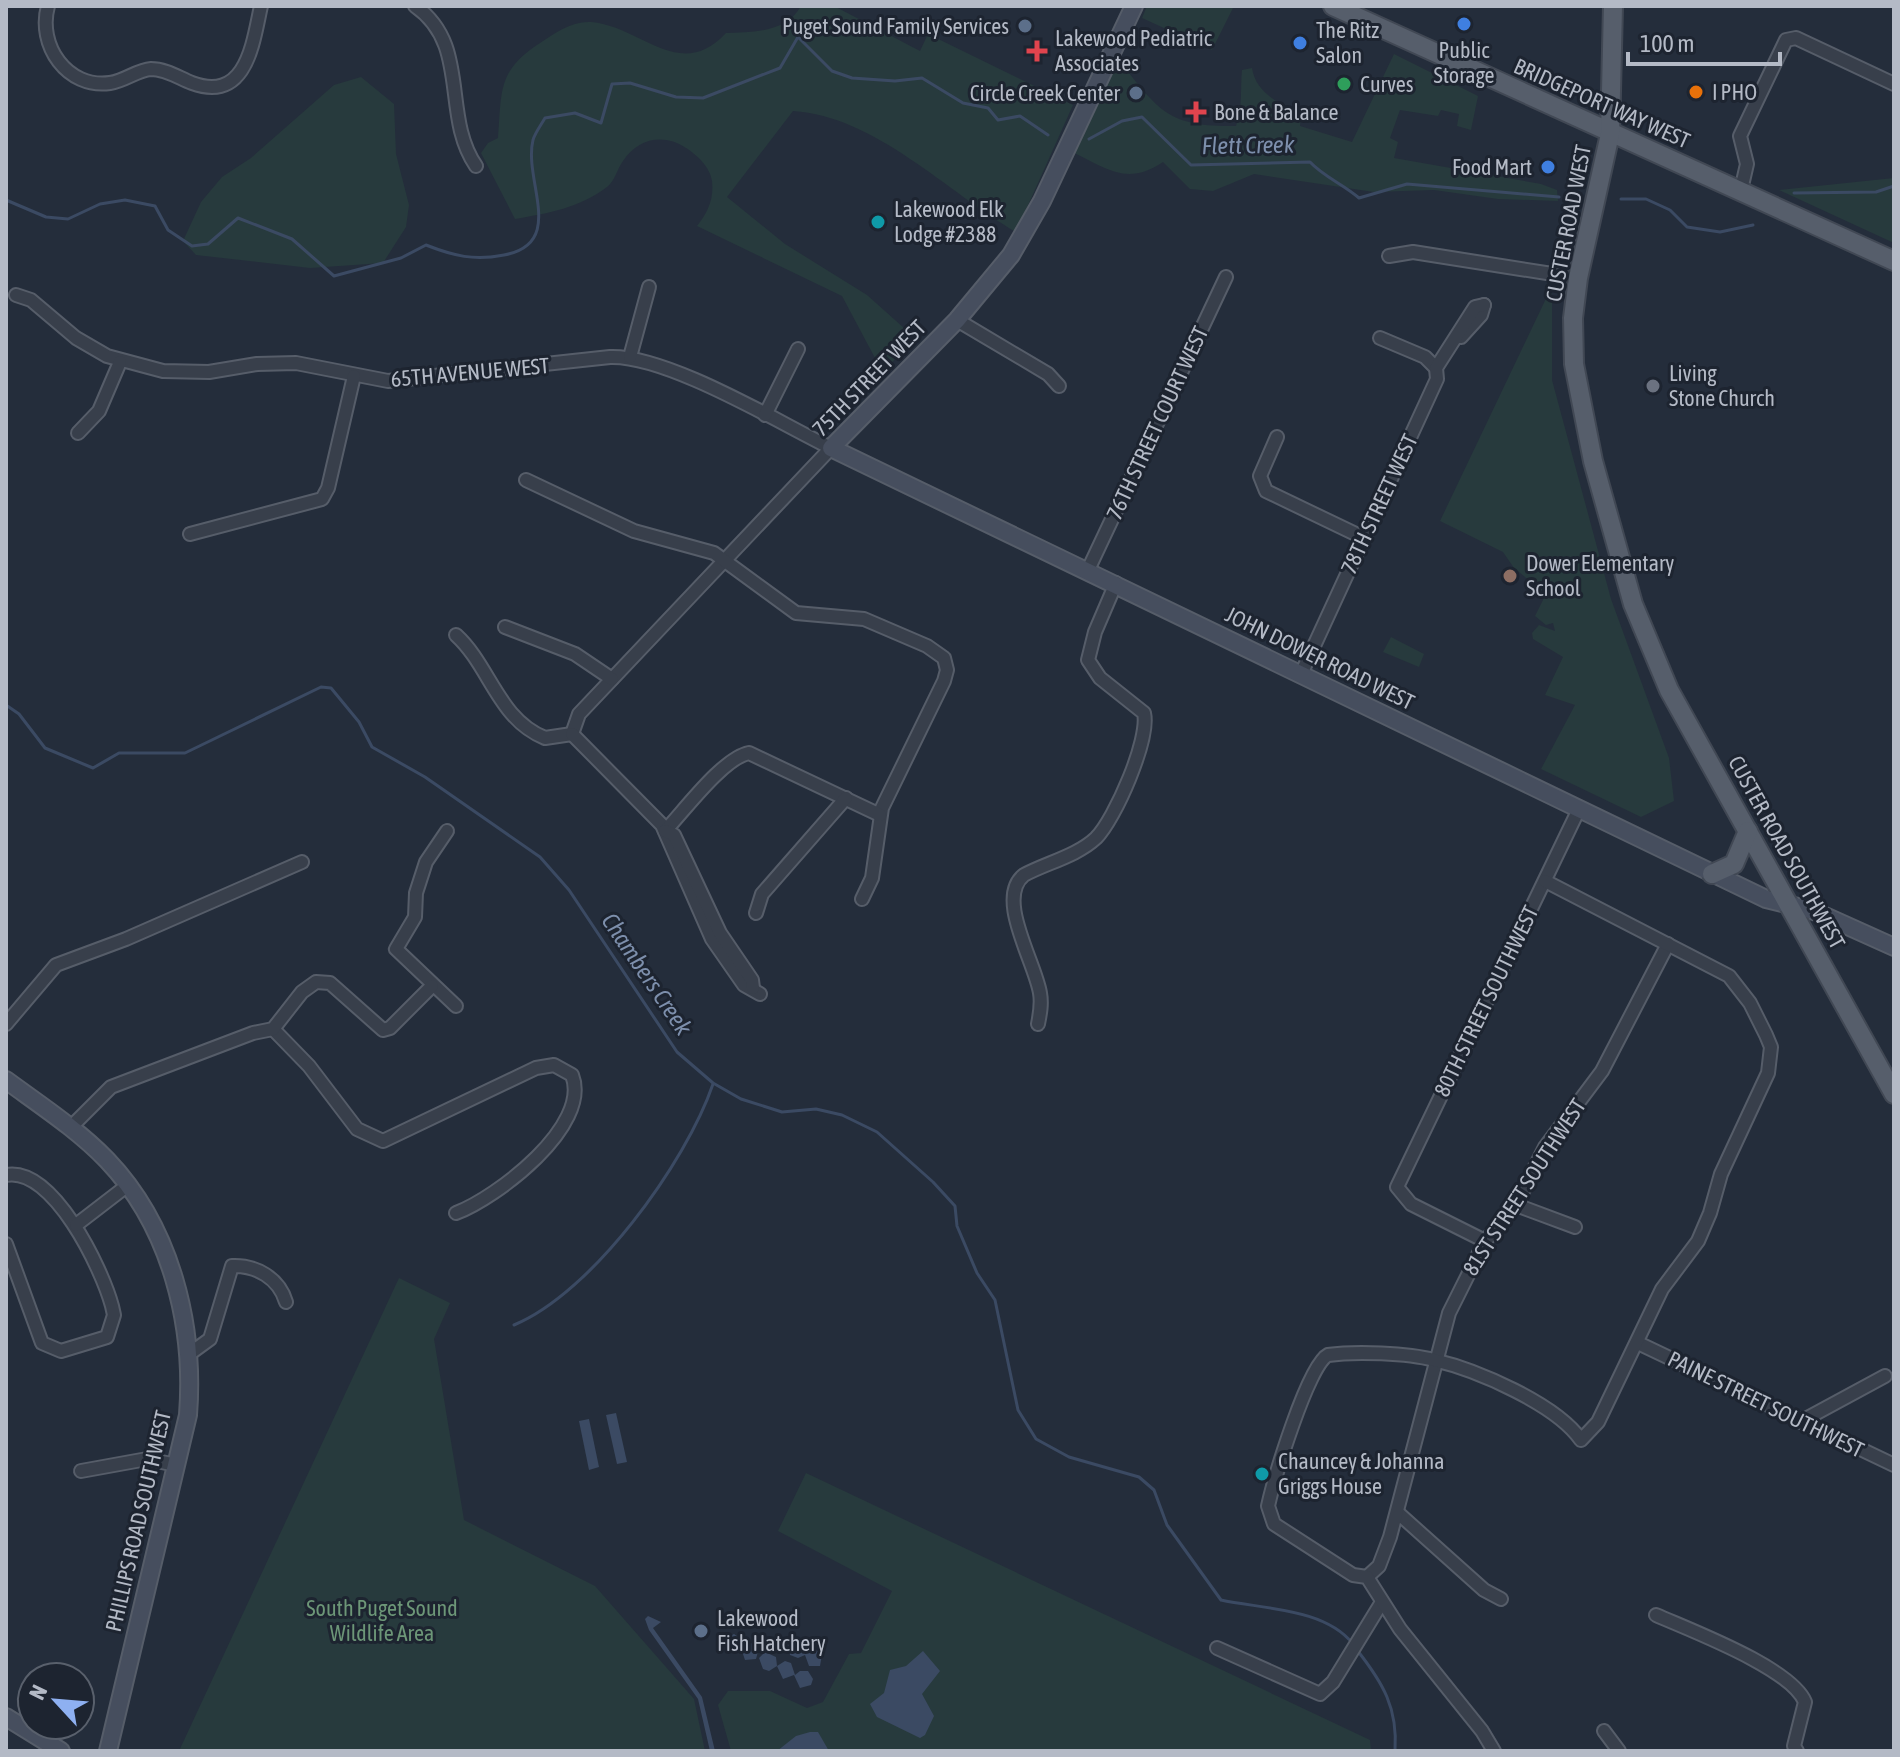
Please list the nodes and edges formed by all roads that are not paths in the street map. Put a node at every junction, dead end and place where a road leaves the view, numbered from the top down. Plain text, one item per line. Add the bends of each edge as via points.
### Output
1 (48, 6) edge
2 (261, 6) edge
3 (415, 6) edge
4 (1134, 6) edge
5 (1333, 6) edge
6 (1613, 6) edge
7 (1894, 84) edge
8 (1610, 134) junction
9 (476, 166) dead end
10 (1741, 190) junction
11 (1389, 256) dead end
12 (1894, 261) edge
13 (1226, 277) dead end
14 (1578, 278) junction
15 (649, 287) dead end
16 (16, 295) dead end
17 (957, 320) junction
18 (1380, 338) dead end
19 (1458, 338) dead end
20 (798, 349) dead end
21 (630, 357) junction
22 (120, 362) junction
23 (1436, 368) junction
24 (354, 376) junction
25 (1059, 386) dead end
26 (765, 415) junction
27 (78, 433) dead end
28 (1277, 437) dead end
29 (831, 448) junction
30 (526, 480) dead end
31 (190, 534) dead end
32 (1364, 538) junction
33 (725, 560) junction
34 (1088, 570) junction
35 (1116, 583) junction
36 (505, 627) dead end
37 (1644, 632) joint
38 (456, 635) dead end
39 (1302, 672) junction
40 (612, 679) junction
41 (572, 734) junction
42 (846, 798) junction
43 (1579, 809) junction
44 (880, 815) junction
45 (447, 831) dead end
46 (665, 831) junction
47 (1748, 831) junction
48 (302, 862) dead end
49 (1712, 874) junction
50 (1545, 881) junction
51 (862, 899) dead end
52 (1790, 905) junction
53 (756, 913) dead end
54 (1668, 944) junction
55 (1894, 947) edge
56 (432, 986) junction
57 (756, 991) dead end
58 (456, 1006) dead end
59 (6, 1024) edge
60 (1038, 1024) dead end
61 (273, 1029) junction
62 (6, 1080) edge
63 (1894, 1094) edge
64 (70, 1128) junction
65 (6, 1175) edge
66 (128, 1185) junction
67 (1516, 1205) junction
68 (456, 1213) dead end
69 (76, 1225) junction
70 (1575, 1227) dead end
71 (1485, 1241) junction
72 (6, 1244) edge
73 (286, 1302) dead end
74 (1638, 1343) junction
75 (188, 1355) junction
76 (1438, 1361) junction
77 (1885, 1376) dead end
78 (1800, 1422) junction
79 (176, 1465) junction
80 (1894, 1465) edge
81 (81, 1471) dead end
82 (1398, 1513) junction
83 (1367, 1577) junction
84 (1501, 1599) dead end
85 (1382, 1602) junction
86 (1656, 1615) dead end
87 (1217, 1648) dead end
88 (6, 1717) edge
89 (1604, 1731) dead end
90 (61, 1751) edge
91 (108, 1751) edge
92 (1494, 1751) edge
93 (1619, 1751) edge
94 (1797, 1751) edge

1 - 2 street via 45,28 50,48 77,76 108,83 154,69 208,86 235,77 248,64
3 - 9 street via 447,42 459,127
4 - 17 street, 75TH STREET WEST via 1026,231
5 - 8 main road, BRIDGEPORT WAY WEST
6 - 8 main road, CUSTER ROAD WEST
7 - 10 street via 1796,38 1785,42 1740,136 1747,164
8 - 10 main road, BRIDGEPORT WAY WEST
8 - 14 main road, CUSTER ROAD WEST
10 - 12 main road, BRIDGEPORT WAY WEST
11 - 14 street via 1413,252
13 - 34 street, 76TH STREET COURT WEST
14 - 37 main road, CUSTER ROAD WEST via 1573,331 1579,402
15 - 21 street
16 - 22 street, 65TH AVENUE WEST
17 - 25 street via 1048,374
17 - 29 street, 75TH STREET WEST
18 - 23 street via 1425,357
19 - 23 street, 78TH STREET WEST
20 - 26 street
21 - 24 street, 65TH AVENUE WEST via 422,380
21 - 26 street, 65TH AVENUE WEST
22 - 24 street, 65TH AVENUE WEST via 193,373 296,363
22 - 27 street via 99,411
23 - 32 street, 78TH STREET WEST via 1437,379
24 - 31 street via 322,499
26 - 29 street, 65TH AVENUE WEST
28 - 32 street via 1260,476 1263,485 1272,495
29 - 33 street, 75TH STREET WEST
29 - 34 street, JOHN DOWER ROAD WEST
30 - 33 street via 621,526
32 - 39 street, 78TH STREET WEST
33 - 40 street, 75TH STREET WEST
33 - 44 street via 796,613 864,619 934,650 947,665
34 - 35 street, JOHN DOWER ROAD WEST
35 - 39 street, JOHN DOWER ROAD WEST
35 - 60 street via 1088,660 1100,678 1144,713 1145,731 1098,837 1014,884 1017,922 1040,994
36 - 40 street via 575,654
37 - 47 main road, CUSTER ROAD SOUTHWEST via 1669,690
38 - 41 street via 476,655 500,702 525,726 545,738
39 - 43 street, JOHN DOWER ROAD WEST
40 - 41 street, 75TH STREET WEST via 579,714
41 - 46 street
42 - 44 street
42 - 46 street via 763,757 746,754 723,769
42 - 53 street via 762,894
43 - 49 street, JOHN DOWER ROAD WEST
43 - 50 street, 80TH STREET SOUTHWEST
44 - 51 street via 872,878
45 - 56 street via 426,862 415,917 397,945 398,953
46 - 57 street via 674,835 720,933
47 - 49 main road via 1734,864
47 - 52 main road, CUSTER ROAD SOUTHWEST
48 - 59 street via 56,965
49 - 52 street, JOHN DOWER ROAD WEST
50 - 54 street
50 - 71 street, 80TH STREET SOUTHWEST via 1397,1187 1411,1204
52 - 55 street, JOHN DOWER ROAD WEST
52 - 63 main road, CUSTER ROAD SOUTHWEST
54 - 67 street, 81ST STREET SOUTHWEST via 1602,1071 1545,1147
54 - 74 street via 1736,983 1771,1054 1706,1224 1662,1289
56 - 58 street
56 - 61 street via 387,1031 330,983 316,982
61 - 64 street via 111,1087
61 - 68 street via 357,1129 383,1141 536,1068 554,1065 572,1075 568,1116 553,1140 513,1180
62 - 64 street, PHILLIPS ROAD SOUTHWEST
64 - 66 street, PHILLIPS ROAD SOUTHWEST
65 - 69 street via 28,1177
66 - 69 street
66 - 75 street, PHILLIPS ROAD SOUTHWEST via 146,1211 169,1265
67 - 70 street
67 - 71 street, 81ST STREET SOUTHWEST
69 - 72 street via 114,1315 107,1337 83,1347 61,1351 42,1343
71 - 76 street, 81ST STREET SOUTHWEST via 1452,1306
73 - 75 street via 271,1278 234,1266 227,1274 210,1339
74 - 76 street via 1605,1411 1581,1440 1555,1413
74 - 78 street, PAINE STREET SOUTHWEST
75 - 79 street, PHILLIPS ROAD SOUTHWEST via 188,1415
76 - 82 street, 81ST STREET SOUTHWEST
76 - 83 street via 1339,1353 1318,1362 1271,1494 1268,1513 1274,1524 1353,1575
77 - 78 street
78 - 80 street, PAINE STREET SOUTHWEST
79 - 81 street via 147,1459
79 - 91 street, PHILLIPS ROAD SOUTHWEST
82 - 83 street, 81ST STREET SOUTHWEST via 1383,1557
82 - 84 street
83 - 85 street
85 - 87 street via 1320,1694
85 - 92 street
86 - 94 street via 1764,1665 1797,1689 1805,1702
88 - 90 street
89 - 93 street

